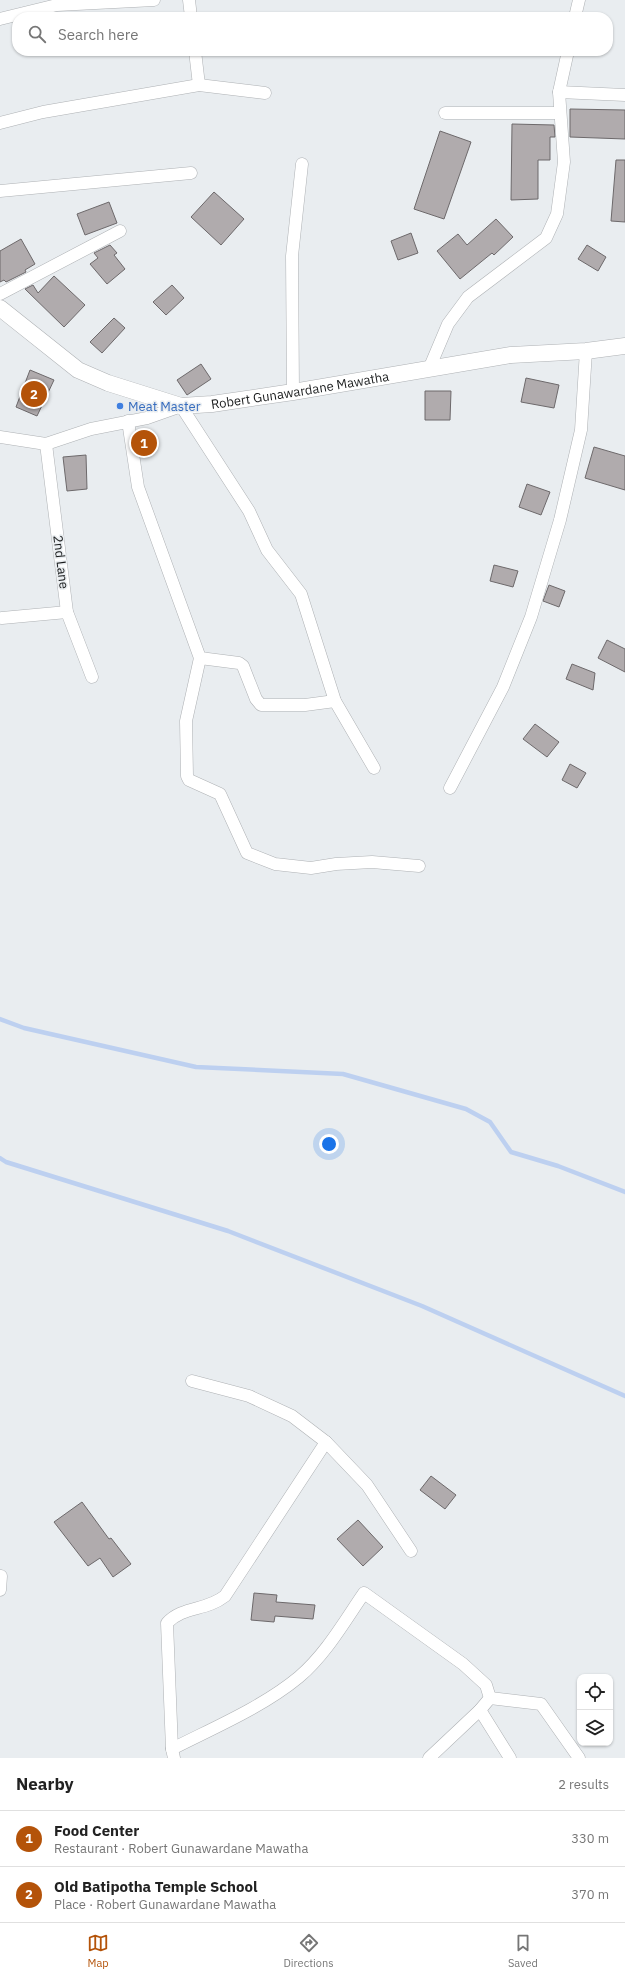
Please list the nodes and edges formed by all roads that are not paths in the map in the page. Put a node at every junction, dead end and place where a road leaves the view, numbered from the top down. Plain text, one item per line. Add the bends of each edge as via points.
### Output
1 (154, 0) edge
2 (189, 0) edge
3 (579, 0) edge
4 (28, 12) edge
5 (190, 12) edge
6 (576, 12) edge
7 (12, 16) edge
8 (0, 19) edge
9 (196, 56) edge
10 (567, 56) edge
11 (199, 85) junction
12 (559, 92) junction
13 (265, 93) dead end
14 (625, 95) edge
15 (445, 113) dead end
16 (559, 113) junction
17 (0, 123) edge
18 (302, 164) dead end
19 (190, 173) dead end
20 (0, 191) edge
21 (120, 231) dead end
22 (0, 294) edge
23 (0, 308) edge
24 (625, 346) edge
25 (586, 351) junction
26 (429, 368) junction
27 (293, 392) junction
28 (181, 406) junction
29 (128, 421) junction
30 (0, 437) edge
31 (46, 444) junction
32 (67, 612) junction
33 (2, 618) dead end
34 (200, 658) junction
35 (92, 677) dead end
36 (335, 701) junction
37 (374, 768) dead end
38 (450, 788) dead end
39 (419, 866) dead end
40 (192, 1381) dead end
41 (326, 1442) junction
42 (411, 1551) dead end
43 (1, 1576) dead end
44 (0, 1590) edge
45 (490, 1698) junction
46 (480, 1710) junction
47 (173, 1754) edge
48 (429, 1758) edge
49 (510, 1758) edge
50 (578, 1758) edge

1 - 4 street via 57,5
2 - 5 street
3 - 6 street
7 - 8 street
9 - 11 street
10 - 12 street
11 - 13 street
11 - 17 street via 42,112
12 - 14 street
12 - 16 street
15 - 16 street
16 - 26 street via 564,162 558,214 546,238 468,297 448,324
18 - 27 street via 292,256
19 - 20 street
21 - 22 street
23 - 28 street, Robert Gunawardane Mawatha via 78,370 108,383
24 - 25 street, Robert Gunawardane Mawatha
25 - 26 street, Robert Gunawardane Mawatha via 511,355
25 - 38 street via 581,430 560,520 531,617 503,688
26 - 27 street, Robert Gunawardane Mawatha
27 - 28 street, Robert Gunawardane Mawatha
28 - 29 street via 147,418
28 - 36 street via 249,511 268,550 301,594
29 - 31 street via 90,429
29 - 34 street via 138,487
30 - 31 street
31 - 32 street, 2nd Lane
32 - 33 street
32 - 35 street, 2nd Lane
34 - 36 street via 239,663 244,666 256,699 261,705
34 - 39 street via 186,721 187,776 189,780 220,794 247,853 275,864 311,868 372,862
36 - 37 street
40 - 41 street via 249,1396 292,1416
41 - 42 street via 367,1485
41 - 47 street via 225,1596 215,1604 175,1614 167,1623
43 - 44 street
45 - 46 street
45 - 47 street via 486,1685 462,1664 364,1593 328,1646 299,1677 259,1704
45 - 50 street via 541,1704
46 - 48 street
46 - 49 street

